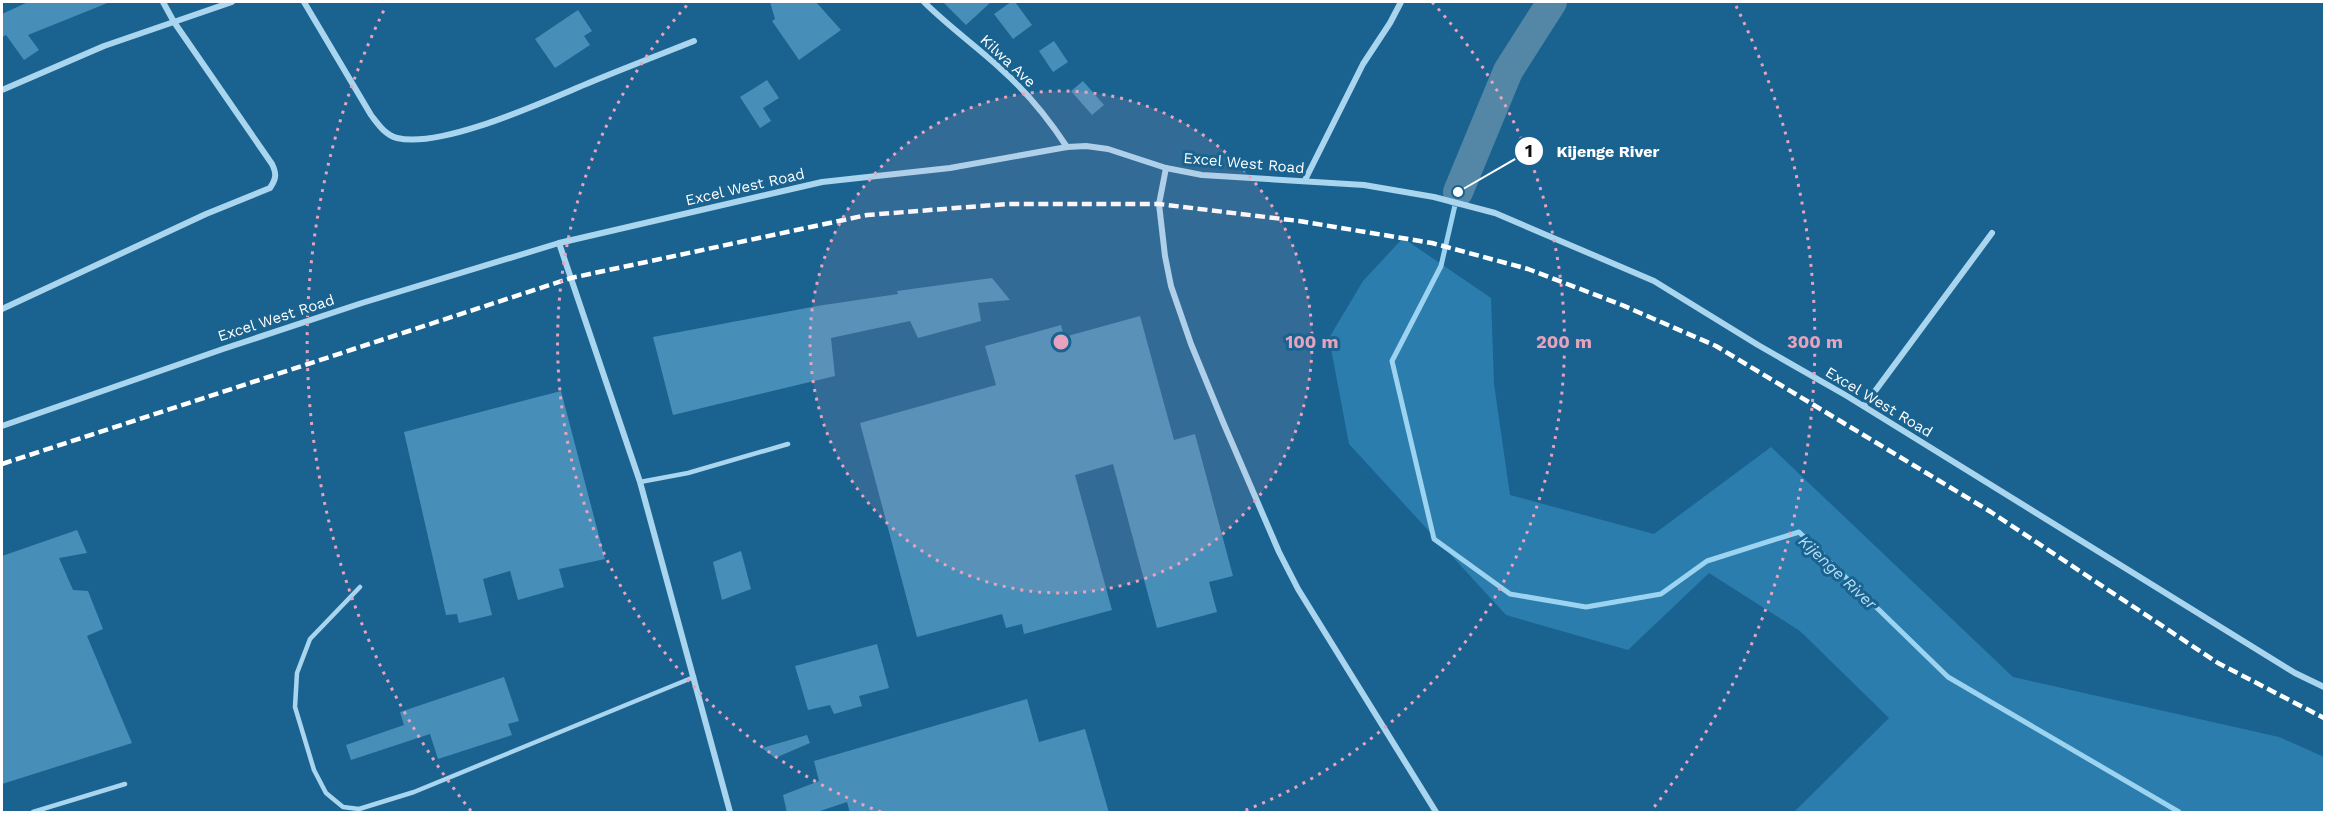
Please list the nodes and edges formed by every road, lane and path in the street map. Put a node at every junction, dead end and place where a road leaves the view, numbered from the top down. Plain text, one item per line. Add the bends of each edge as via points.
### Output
1 (163, 2) edge
2 (232, 2) edge
3 (304, 2) edge
4 (924, 2) edge
5 (1401, 2) edge
6 (174, 22) junction
7 (694, 41) dead end
8 (2, 90) edge
9 (1067, 147) junction
10 (1166, 168) junction
11 (1305, 180) junction
12 (1992, 233) dead end
13 (559, 243) junction
14 (2, 309) edge
15 (1864, 406) junction
16 (2, 426) edge
17 (788, 444) dead end
18 (640, 482) junction
19 (360, 587) dead end
20 (694, 677) junction
21 (2325, 687) edge
22 (125, 784) dead end
23 (33, 813) edge
24 (730, 813) edge
25 (1436, 813) edge

1 - 6 street
2 - 6 street
3 - 7 street via 383,131 412,140 485,124
4 - 9 street, Kilwa Ave via 1033,100
5 - 11 street via 1363,64
6 - 8 street via 104,46
6 - 14 street via 272,164 276,180 270,188
9 - 10 street, Excel West Road via 1108,149
9 - 13 street, Excel West Road via 950,168 822,182
10 - 11 street, Excel West Road via 1202,175
10 - 25 street via 1159,204 1171,286 1223,422 1298,589
11 - 15 street, Excel West Road via 1434,197 1495,213 1654,281
12 - 15 street
13 - 16 street, Excel West Road via 351,306
13 - 18 street
15 - 21 street, Excel West Road via 2286,667
17 - 18 lane via 688,473
18 - 20 street
19 - 20 lane via 310,639 297,673 295,707 314,770 326,793 343,807 359,808 414,792
20 - 24 street
22 - 23 lane

